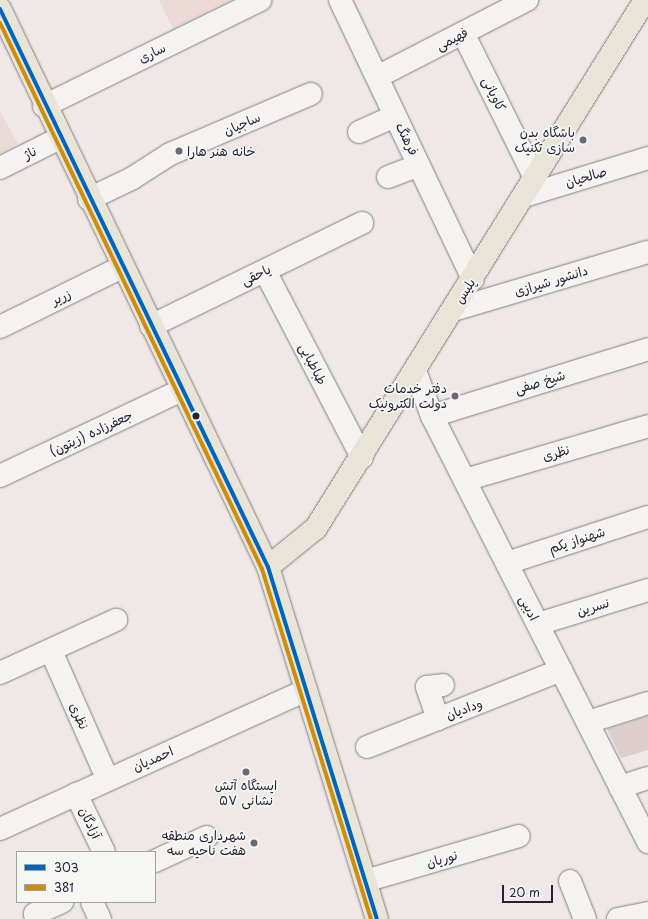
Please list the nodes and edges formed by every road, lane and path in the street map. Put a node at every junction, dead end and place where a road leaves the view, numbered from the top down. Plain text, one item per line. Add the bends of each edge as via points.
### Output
1 (260, 0) edge
2 (340, 0) edge
3 (527, 0) edge
4 (646, 0) edge
5 (0, 9) edge
6 (463, 33) junction
7 (377, 77) junction
8 (311, 94) dead end
9 (44, 106) junction
10 (395, 116) junction
11 (359, 132) dead end
12 (60, 138) junction
13 (648, 158) edge
14 (419, 165) junction
15 (0, 168) edge
16 (388, 177) dead end
17 (535, 178) junction
18 (524, 196) junction
19 (89, 199) junction
20 (362, 223) dead end
21 (648, 252) edge
22 (122, 267) junction
23 (265, 270) junction
24 (473, 278) junction
25 (453, 310) junction
26 (151, 326) junction
27 (0, 327) edge
28 (648, 349) edge
29 (415, 371) junction
30 (182, 390) junction
31 (432, 416) junction
32 (648, 426) edge
33 (362, 457) junction
34 (0, 476) edge
35 (465, 480) junction
36 (648, 517) edge
37 (507, 563) junction
38 (268, 567) junction
39 (648, 590) edge
40 (116, 620) dead end
41 (538, 624) junction
42 (50, 651) junction
43 (561, 670) junction
44 (0, 672) edge
45 (443, 685) dead end
46 (301, 692) junction
47 (648, 703) edge
48 (438, 719) junction
49 (588, 722) junction
50 (367, 747) dead end
51 (648, 778) edge
52 (108, 780) junction
53 (620, 786) junction
54 (76, 794) junction
55 (0, 829) edge
56 (519, 836) dead end
57 (206, 837) dead end
58 (648, 842) edge
59 (104, 851) edge
60 (156, 861) edge
61 (365, 881) junction
62 (570, 881) dead end
63 (60, 903) edge
64 (92, 903) edge
65 (648, 913) edge
66 (38, 919) edge
67 (100, 919) edge
68 (368, 919) edge
69 (377, 919) edge
70 (586, 919) edge
71 (618, 919) edge

1 - 9 street, ساری
2 - 7 street, فرهنگ
3 - 6 street, فهیمی
4 - 17 main road, پلیس
5 - 9 main road
6 - 7 street, فهیمی
6 - 17 street, کاویانی
7 - 10 street, فرهنگ
8 - 19 street, ساجیان via 170,154 131,179
9 - 12 main road
10 - 11 street
10 - 14 street, فرهنگ
12 - 15 street, ناژ
12 - 19 main road
13 - 18 street, صالحیان
14 - 16 street
14 - 24 street, فرهنگ
17 - 18 main road, پلیس
18 - 24 main road, پلیس
19 - 22 main road
20 - 23 street, یاحقی
21 - 25 street, دانشور شیرازی
22 - 26 main road
22 - 27 street, زریر
23 - 26 street, یاحقی
23 - 33 street, طباطبایی
24 - 25 main road, پلیس
25 - 29 main road, پلیس
26 - 30 main road
28 - 31 street, شیخ صفی
29 - 31 street, ادیبی
29 - 33 main road, پلیس
30 - 34 street, جعفرزاده (زیتون)
30 - 38 main road
31 - 35 street, ادیبی
32 - 35 street, نظری
33 - 38 main road, پلیس via 316,528
35 - 37 street, ادیبی
36 - 37 street, شهنواز یکم
37 - 41 street, ادیبی
38 - 46 main road
39 - 41 street, نسرین
40 - 42 street
41 - 43 street, ادیبی
42 - 44 street
42 - 52 street, نظری
43 - 48 street, ودادیان
43 - 49 street, ادیبی
45 - 48 street via 427,687
46 - 52 street, احمدیان
46 - 61 main road
46 - 68 street
47 - 49 street
48 - 50 street, ودادیان
49 - 53 street, ادیبی
51 - 53 street
52 - 54 street, احمدیان
53 - 58 street, ادیبی
54 - 55 street, احمدیان
54 - 59 street, آزادگان
56 - 61 street, نوریان
57 - 60 street
61 - 69 main road
62 - 70 street
63 - 66 street via 35,914
64 - 67 street
65 - 71 street

